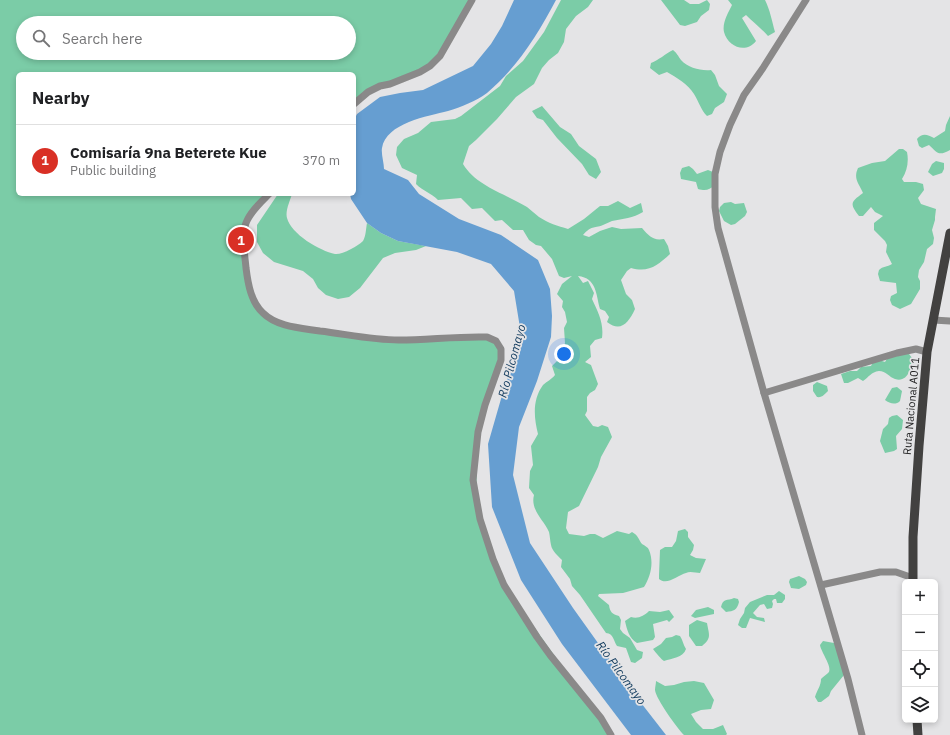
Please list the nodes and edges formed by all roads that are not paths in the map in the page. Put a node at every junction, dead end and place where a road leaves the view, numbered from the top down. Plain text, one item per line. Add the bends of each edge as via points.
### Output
1 (472, 0) edge
2 (806, 0) edge
3 (356, 102) edge
4 (267, 196) edge
5 (950, 233) edge
6 (933, 320) junction
7 (950, 321) edge
8 (927, 352) junction
9 (764, 393) junction
10 (911, 579) edge
11 (913, 579) edge
12 (821, 585) junction
13 (918, 723) edge
14 (611, 735) edge
15 (862, 735) edge
16 (918, 735) edge

1 - 3 street via 440,56 430,66 380,86
2 - 9 street via 744,95 730,125 715,174 718,228
4 - 14 street via 246,223 244,235 251,296 263,314 278,323 370,338 398,340 487,336 496,341 501,349 501,360 478,432 473,480 480,519 504,585 537,637 601,718
5 - 6 main road, Ruta Nacional A011
6 - 7 street
6 - 8 main road, Ruta Nacional A011
8 - 9 street via 916,349 897,353
8 - 11 main road, Ruta Nacional A011 via 914,529
9 - 12 street
10 - 12 street via 896,572 880,572
12 - 15 street
13 - 16 main road

